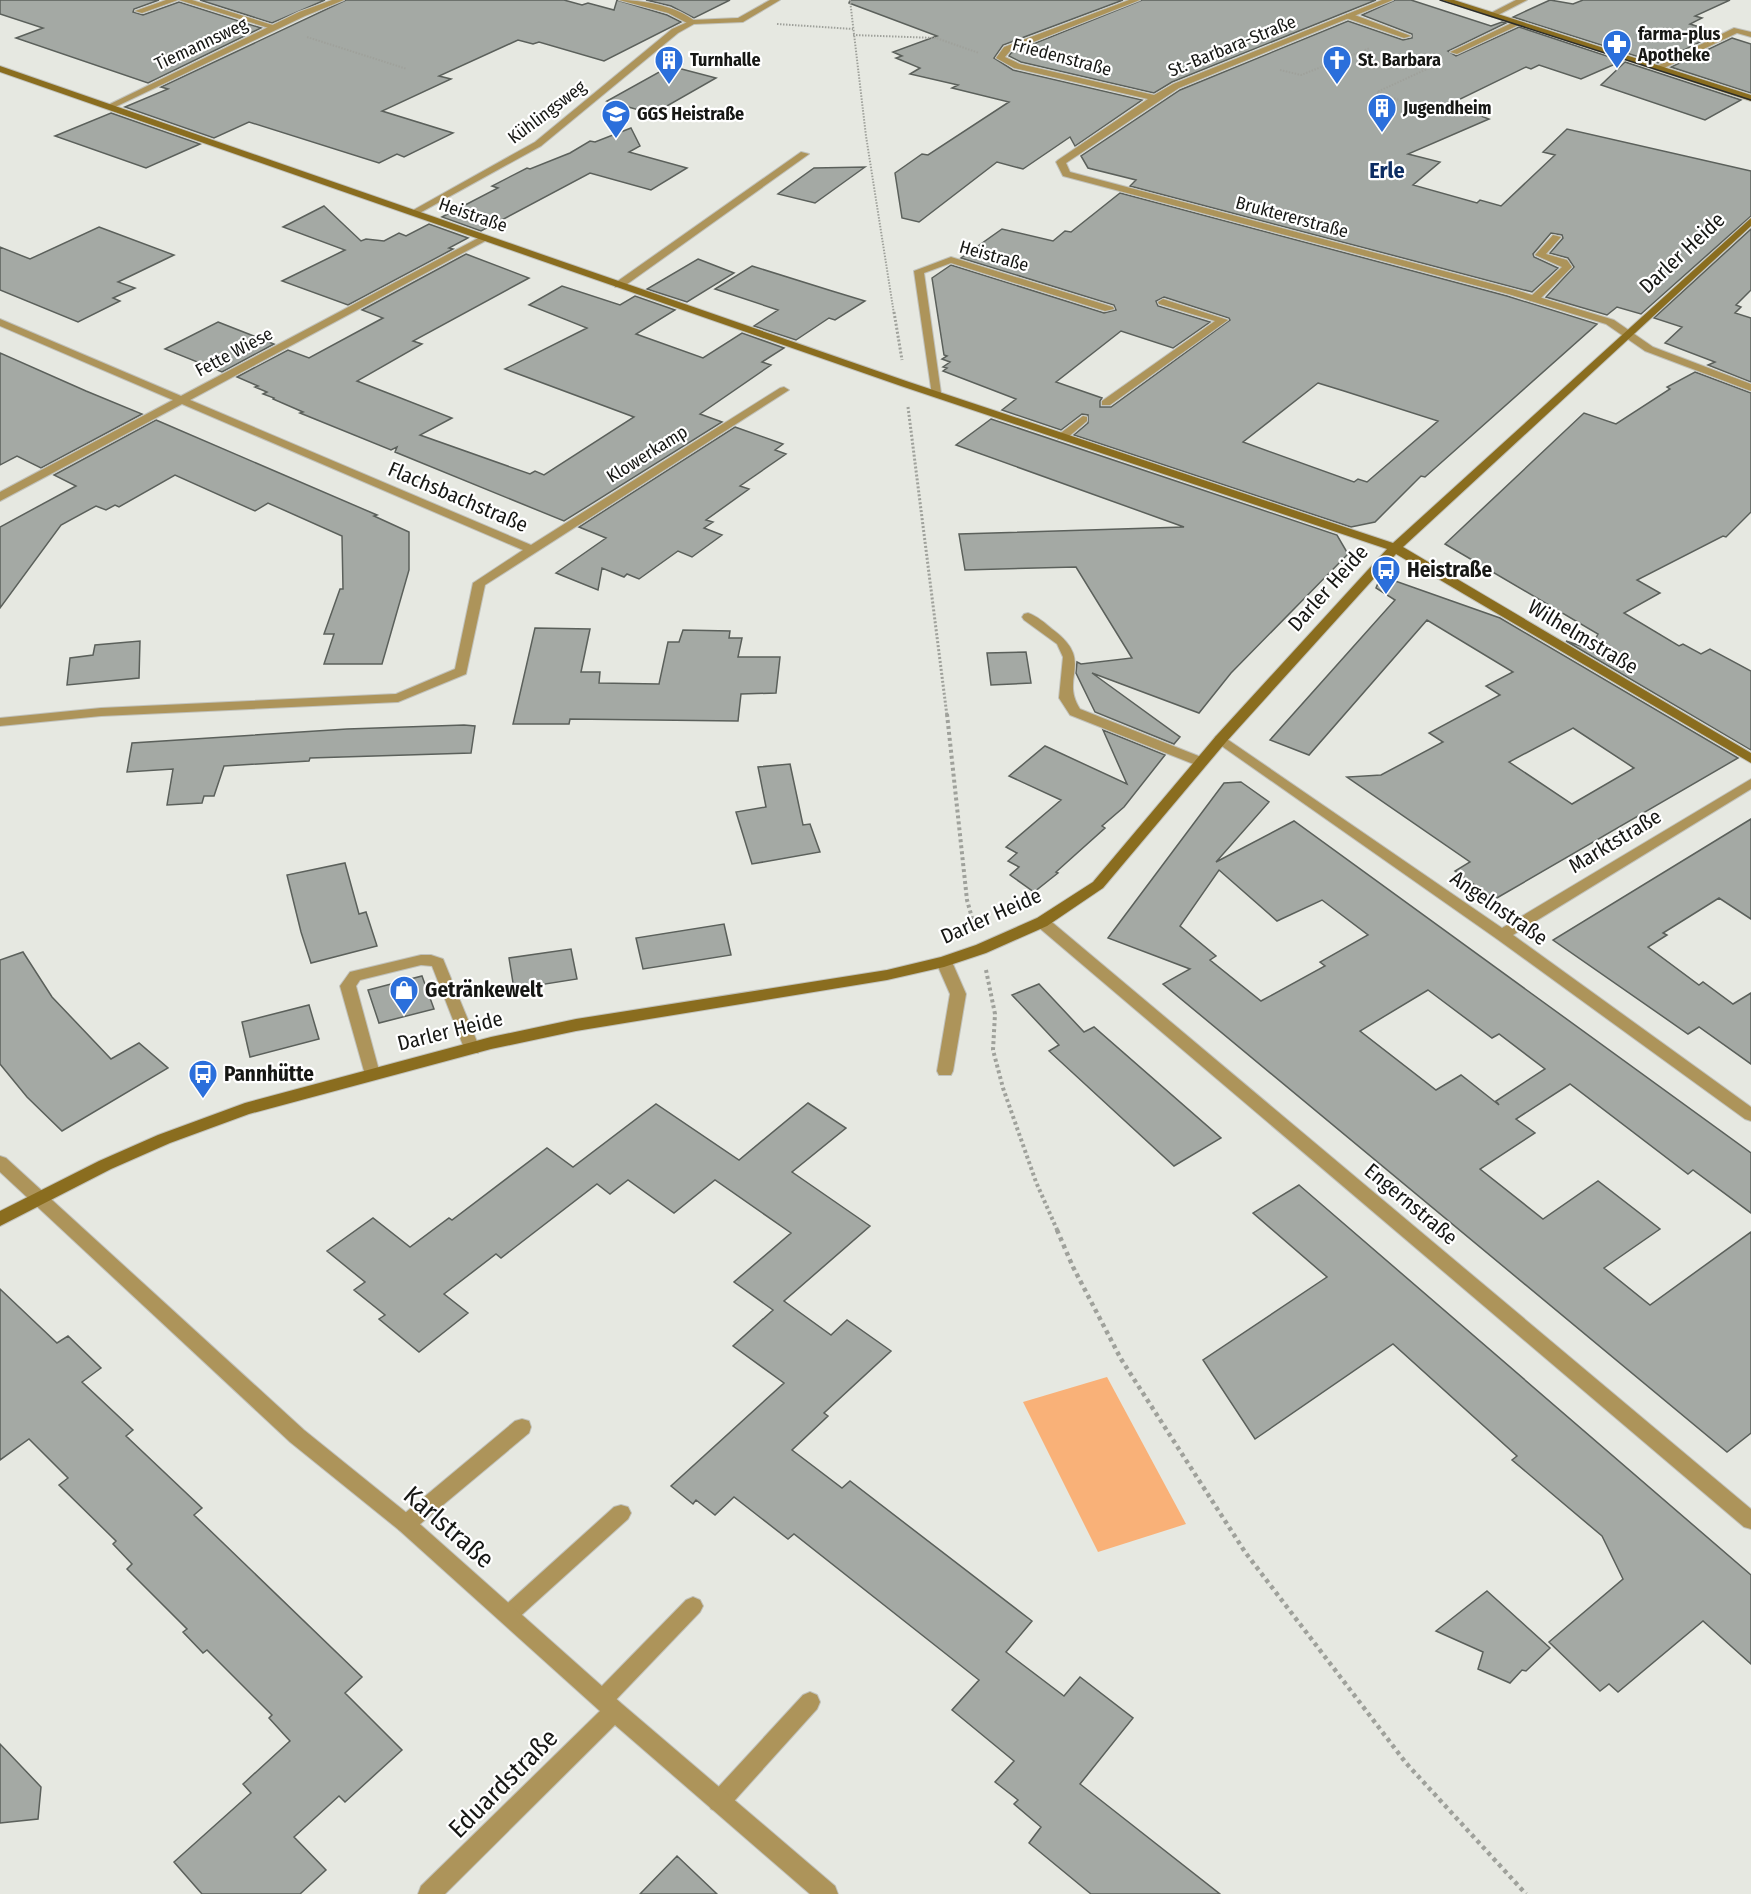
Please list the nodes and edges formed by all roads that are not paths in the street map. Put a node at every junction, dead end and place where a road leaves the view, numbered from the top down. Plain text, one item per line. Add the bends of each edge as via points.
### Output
1 (174, 0) edge
2 (183, 0) edge
3 (207, 0) edge
4 (340, 0) edge
5 (623, 0) edge
6 (776, 0) edge
7 (1136, 0) edge
8 (1389, 0) edge
9 (1446, 0) edge
10 (1523, 0) edge
11 (139, 11) dead end
12 (1491, 15) junction
13 (1349, 16) junction
14 (284, 22) junction
15 (692, 22) junction
16 (1519, 23) junction
17 (275, 27) junction
18 (1751, 34) edge
19 (1407, 36) dead end
20 (1454, 52) dead end
21 (1657, 68) junction
22 (0, 69) edge
23 (1155, 98) junction
24 (1751, 98) edge
25 (110, 106) junction
26 (804, 154) dead end
27 (413, 213) junction
28 (1751, 221) edge
29 (1556, 237) dead end
30 (484, 238) junction
31 (619, 285) junction
32 (1534, 299) junction
33 (1163, 302) dead end
34 (1109, 309) dead end
35 (0, 321) edge
36 (1626, 335) junction
37 (1751, 388) edge
38 (784, 390) dead end
39 (936, 393) junction
40 (179, 400) junction
41 (1106, 403) dead end
42 (1083, 419) dead end
43 (1062, 437) junction
44 (0, 497) edge
45 (1395, 548) junction
46 (530, 549) junction
47 (1028, 617) dead end
48 (0, 722) edge
49 (1221, 739) junction
50 (1751, 759) edge
51 (1202, 762) junction
52 (1751, 783) edge
53 (1042, 922) junction
54 (1502, 935) junction
55 (944, 962) junction
56 (472, 1049) junction
57 (945, 1071) dead end
58 (372, 1074) junction
59 (1751, 1115) edge
60 (0, 1162) edge
61 (38, 1199) junction
62 (0, 1219) edge
63 (522, 1427) dead end
64 (621, 1513) dead end
65 (1751, 1521) edge
66 (406, 1524) junction
67 (693, 1606) dead end
68 (508, 1615) junction
69 (810, 1702) dead end
70 (609, 1705) junction
71 (719, 1802) junction
72 (429, 1894) edge
73 (827, 1894) edge

1 - 11 street
2 - 17 street
3 - 14 street
4 - 14 street, Tiemannsweg
5 - 15 street, Kühlingsweg via 671,11
6 - 15 street, Kühlingsweg via 740,20
7 - 23 street, Friedenstraße via 1007,49 1000,58 1017,66
8 - 13 street, St.-Barbara-Straße
9 - 12 street
10 - 12 street
12 - 16 street
13 - 19 street
13 - 23 street, St.-Barbara-Straße
14 - 17 street, Tiemannsweg
15 - 27 street, Kühlingsweg via 675,31 538,144
16 - 20 street
16 - 21 street
17 - 25 street, Tiemannsweg
18 - 21 street via 1737,30
21 - 24 street
22 - 25 street, Heistraße
23 - 32 street, Bruktererstraße via 1061,162 1066,174
25 - 27 street, Heistraße
26 - 31 street
27 - 30 street, Heistraße
28 - 36 street, Darler Heide
29 - 32 street via 1540,255 1567,267
30 - 31 street, Heistraße
30 - 40 street, Fette Wiese
31 - 39 street, Heistraße
32 - 36 street, Bruktererstraße via 1610,322
33 - 41 street via 1223,320
34 - 39 street, Heistraße via 951,260 920,271
35 - 40 street, Flachsbachstraße
36 - 37 street, Bruktererstraße via 1649,349
36 - 45 street, Darler Heide
38 - 46 street, Klowerkamp
39 - 43 street, Heistraße
40 - 44 street, Fette Wiese
40 - 46 street, Flachsbachstraße
42 - 43 street
43 - 45 street, Heistraße
45 - 49 street, Darler Heide
45 - 50 street, Wilhelmstraße
46 - 48 street, Flachsbachstraße via 479,583 461,671 398,698 101,712
47 - 51 street via 1062,642 1069,657 1066,698 1075,712
49 - 51 street, Darler Heide
49 - 54 street, Angelnstraße
51 - 53 street, Darler Heide via 1098,885
52 - 54 street, Marktstraße
53 - 55 street, Darler Heide
53 - 65 street, Engernstraße
54 - 59 street, Angelnstraße
55 - 56 street, Darler Heide via 887,975 576,1025
55 - 57 street via 958,994
56 - 58 street, Darler Heide
56 - 58 street via 438,963 421,960 355,976 348,986
58 - 61 street, Darler Heide via 245,1109 164,1139
60 - 61 street
61 - 62 street, Darler Heide
61 - 66 street, Karlstraße via 297,1436
63 - 66 street
64 - 68 street
66 - 68 street, Karlstraße
67 - 70 street, Eduardstraße
68 - 70 street, Karlstraße
69 - 71 street
70 - 71 street, Karlstraße
70 - 72 street, Eduardstraße
71 - 73 street, Karlstraße

